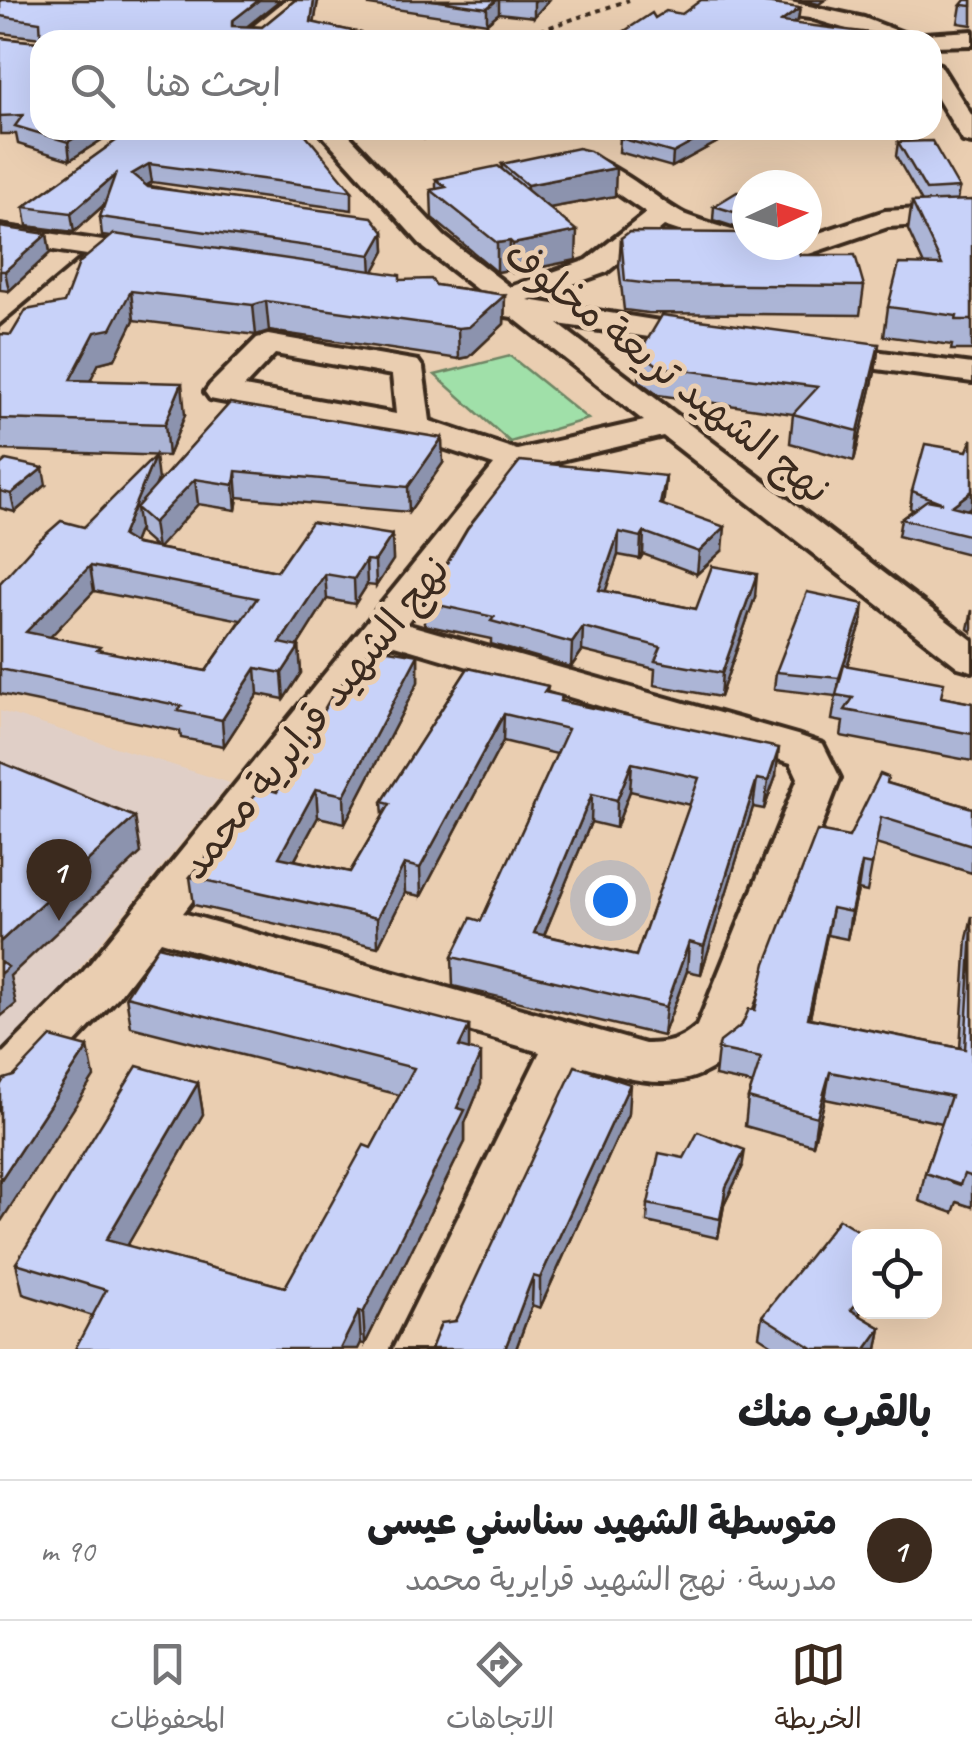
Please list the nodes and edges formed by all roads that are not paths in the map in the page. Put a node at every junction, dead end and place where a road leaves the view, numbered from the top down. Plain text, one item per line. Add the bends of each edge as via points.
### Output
1 (299, 0) edge
2 (714, 0) edge
3 (808, 0) edge
4 (260, 30) edge
5 (876, 30) edge
6 (899, 30) edge
7 (972, 38) edge
8 (942, 39) edge
9 (942, 60) edge
10 (942, 86) edge
11 (972, 94) edge
12 (972, 136) edge
13 (337, 140) edge
14 (550, 167) edge
15 (430, 196) dead end
16 (27, 208) edge
17 (664, 214) junction
18 (972, 214) edge
19 (389, 215) junction
20 (0, 231) edge
21 (732, 240) edge
22 (822, 241) edge
23 (110, 250) junction
24 (188, 261) edge
25 (421, 295) edge
26 (511, 304) junction
27 (730, 340) edge
28 (0, 343) edge
29 (785, 348) edge
30 (972, 373) edge
31 (672, 424) junction
32 (414, 427) junction
33 (515, 461) junction
34 (380, 629) junction
35 (972, 659) edge
36 (151, 922) junction
37 (569, 1044) junction
38 (0, 1089) edge
39 (422, 1349) edge

1 - 4 street
2 - 5 street via 804,9
3 - 6 street
7 - 8 street
9 - 11 street
10 - 12 street
13 - 19 street, نهج الشهيد تريعة مخلوف
14 - 17 street via 592,165
15 - 19 street
16 - 20 street
17 - 21 street
17 - 26 street via 597,266
18 - 22 street via 884,219
19 - 26 street, نهج الشهيد تريعة مخلوف via 422,231
20 - 23 street
23 - 24 street
23 - 28 street
25 - 26 street
26 - 27 street
26 - 31 street, نهج الشهيد تريعة مخلوف
29 - 30 street
31 - 33 street
31 - 35 street, نهج الشهيد تريعة مخلوف
32 - 32 street via 407,368 268,344 221,392
32 - 33 street
33 - 34 street, نهج الشهيد قرايرية محمد
34 - 36 street, نهج الشهيد قرايرية محمد
34 - 37 street via 782,744 815,763 819,778 807,814 718,1037 694,1058 672,1065
36 - 37 street
36 - 38 street, نهج الشهيد قرايرية محمد
37 - 39 street

